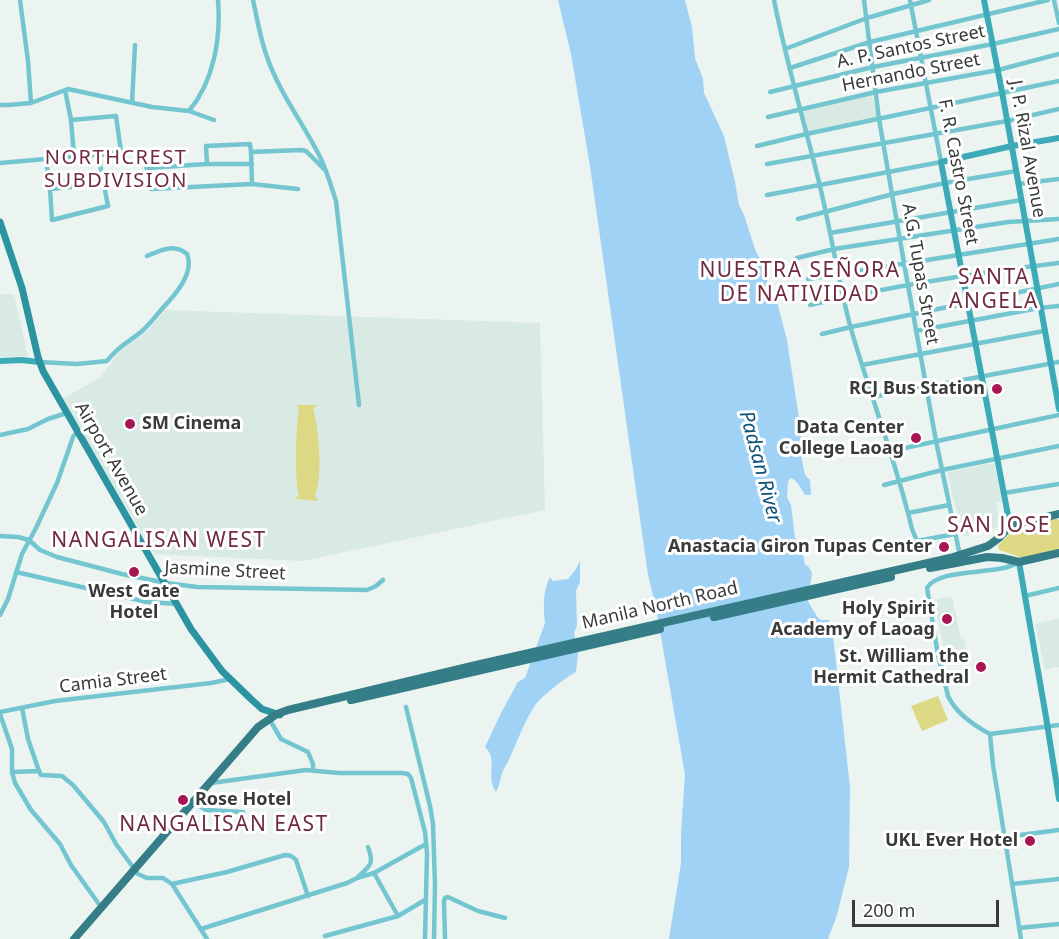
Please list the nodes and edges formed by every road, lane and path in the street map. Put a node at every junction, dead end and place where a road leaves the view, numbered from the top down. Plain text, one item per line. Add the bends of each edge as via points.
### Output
1 (20, 0) edge
2 (219, 0) edge
3 (253, 0) edge
4 (774, 0) edge
5 (864, 0) edge
6 (929, 0) edge
7 (984, 0) edge
8 (1048, 0) edge
9 (1054, 0) edge
10 (910, 2) edge
11 (987, 14) junction
12 (867, 18) junction
13 (1059, 23) edge
14 (1059, 29) edge
15 (916, 30) junction
16 (870, 42) junction
17 (993, 44) junction
18 (135, 45) dead end
19 (785, 49) junction
20 (1059, 54) edge
21 (921, 57) junction
22 (873, 67) junction
23 (790, 68) junction
24 (998, 70) junction
25 (1059, 81) edge
26 (925, 82) junction
27 (794, 87) junction
28 (65, 90) junction
29 (770, 92) dead end
30 (876, 92) junction
31 (1002, 92) junction
32 (31, 103) junction
33 (132, 103) junction
34 (0, 105) edge
35 (930, 108) junction
36 (1059, 109) edge
37 (800, 110) junction
38 (189, 111) junction
39 (768, 117) dead end
40 (879, 118) junction
41 (71, 120) junction
42 (214, 120) dead end
43 (1007, 121) junction
44 (935, 133) junction
45 (806, 134) junction
46 (1059, 138) edge
47 (883, 144) junction
48 (757, 146) dead end
49 (1012, 146) junction
50 (251, 152) junction
51 (121, 153) junction
52 (98, 154) junction
53 (74, 156) junction
54 (812, 157) junction
55 (46, 159) junction
56 (941, 162) junction
57 (0, 164) edge
58 (207, 164) junction
59 (252, 164) junction
60 (767, 164) dead end
61 (147, 168) junction
62 (1016, 171) junction
63 (327, 172) junction
64 (888, 172) junction
65 (1059, 179) edge
66 (945, 183) junction
67 (103, 184) junction
68 (252, 184) junction
69 (1018, 184) junction
70 (819, 185) junction
71 (50, 189) junction
72 (298, 189) dead end
73 (893, 194) junction
74 (767, 195) dead end
75 (1021, 200) junction
76 (825, 212) junction
77 (951, 212) junction
78 (798, 219) dead end
79 (1059, 219) edge
80 (1025, 220) junction
81 (897, 221) junction
82 (0, 222) edge
83 (954, 231) junction
84 (830, 233) junction
85 (900, 239) junction
86 (1059, 239) edge
87 (1029, 243) junction
88 (834, 249) junction
89 (958, 255) junction
90 (147, 256) dead end
91 (797, 258) dead end
92 (903, 263) junction
93 (1059, 263) edge
94 (1033, 266) junction
95 (838, 274) junction
96 (962, 276) junction
97 (808, 279) dead end
98 (1059, 284) edge
99 (908, 285) junction
100 (1037, 289) junction
101 (843, 298) junction
102 (967, 304) junction
103 (810, 305) dead end
104 (1059, 306) edge
105 (1040, 308) junction
106 (913, 314) junction
107 (971, 321) junction
108 (851, 327) junction
109 (916, 331) junction
110 (1044, 332) junction
111 (822, 334) dead end
112 (975, 344) junction
113 (920, 354) junction
114 (0, 362) edge
115 (39, 362) junction
116 (1059, 362) edge
117 (1050, 364) junction
118 (862, 365) junction
119 (982, 377) junction
120 (926, 388) junction
121 (872, 397) junction
122 (360, 405) dead end
123 (1059, 409) edge
124 (68, 413) junction
125 (1059, 415) edge
126 (992, 430) junction
127 (78, 431) junction
128 (0, 435) edge
129 (936, 441) junction
130 (1059, 446) edge
131 (891, 451) junction
132 (998, 458) junction
133 (942, 470) junction
134 (900, 480) junction
135 (1059, 484) edge
136 (884, 485) dead end
137 (1004, 493) junction
138 (949, 505) junction
139 (908, 513) junction
140 (1058, 516) edge
141 (1010, 526) junction
142 (955, 534) junction
143 (0, 536) edge
144 (29, 540) junction
145 (959, 551) dead end
146 (1059, 554) edge
147 (1019, 562) junction
148 (962, 563) dead end
149 (918, 568) junction
150 (16, 572) junction
151 (965, 573) junction
152 (383, 580) dead end
153 (166, 583) junction
154 (1059, 588) edge
155 (1025, 596) junction
156 (178, 604) junction
157 (0, 615) edge
158 (230, 679) junction
159 (242, 689) junction
160 (261, 706) junction
161 (406, 707) dead end
162 (22, 708) junction
163 (0, 713) edge
164 (282, 713) junction
165 (263, 725) junction
166 (1059, 725) edge
167 (1048, 727) junction
168 (990, 734) junction
169 (39, 771) junction
170 (314, 771) junction
171 (12, 772) junction
172 (1058, 781) edge
173 (208, 783) junction
174 (1059, 799) edge
175 (193, 802) junction
176 (243, 812) dead end
177 (1059, 830) edge
178 (1005, 837) junction
179 (426, 844) junction
180 (368, 847) dead end
181 (134, 869) junction
182 (374, 873) junction
183 (357, 878) junction
184 (1059, 879) edge
185 (172, 884) junction
186 (1012, 884) junction
187 (308, 896) junction
188 (425, 900) junction
189 (101, 907) junction
190 (398, 916) junction
191 (504, 918) dead end
192 (1059, 924) edge
193 (1019, 928) junction
194 (201, 929) junction
195 (325, 936) dead end
196 (74, 939) edge
197 (207, 939) edge
198 (425, 939) edge
199 (434, 939) edge
200 (445, 939) edge
201 (1021, 939) edge

1 - 32 street
2 - 38 street via 212,64 205,86
3 - 63 street via 266,56
4 - 19 street
5 - 12 street, A.G. Tupas Street
6 - 10 street
7 - 11 main road, J. P. Rizal Avenue
8 - 11 street
9 - 13 street
10 - 12 street
10 - 15 street, F. R. Castro Street
11 - 15 street
11 - 17 main road, J. P. Rizal Avenue
12 - 16 street, A.G. Tupas Street
12 - 19 street
14 - 17 street, A. P. Santos Street
15 - 16 street
15 - 21 street, F. R. Castro Street
16 - 22 street, A.G. Tupas Street
16 - 23 street
17 - 21 street, A. P. Santos Street
17 - 24 main road, J. P. Rizal Avenue
18 - 33 street
19 - 23 street
20 - 24 street, Hernando Street
21 - 22 street, A. P. Santos Street
21 - 26 street, F. R. Castro Street
22 - 27 street, A. P. Santos Street
22 - 30 street, A.G. Tupas Street
23 - 27 street
24 - 26 street, Hernando Street
24 - 31 main road, J. P. Rizal Avenue
25 - 31 street
26 - 30 street, Hernando Street
26 - 35 street, F. R. Castro Street
27 - 29 street, A. P. Santos Street
27 - 37 street
28 - 32 street
28 - 33 street
28 - 41 street
30 - 37 street, Hernando Street
30 - 40 street, A.G. Tupas Street
31 - 35 street
31 - 43 main road, J. P. Rizal Avenue
32 - 34 street
33 - 38 street
35 - 40 street
35 - 44 street, F. R. Castro Street
36 - 43 street
37 - 39 street, Hernando Street
37 - 45 street
38 - 42 street
40 - 45 street
40 - 47 street, A.G. Tupas Street
41 - 51 street via 116,116
41 - 53 street
43 - 44 street
43 - 49 main road, J. P. Rizal Avenue
44 - 47 street
44 - 56 street, F. R. Castro Street
45 - 48 street
45 - 54 street
46 - 49 main road
47 - 54 street
47 - 64 street, A.G. Tupas Street
49 - 56 main road
49 - 62 main road, J. P. Rizal Avenue
50 - 58 street via 250,144 206,146
50 - 59 street
50 - 63 street via 306,151
51 - 52 street
51 - 61 street via 143,151
52 - 53 street
52 - 67 street
53 - 55 street
54 - 60 street
54 - 70 street
55 - 57 street
55 - 71 street
56 - 64 street
56 - 66 main road, F. R. Castro Street
58 - 59 street
58 - 61 street
59 - 68 street
61 - 68 street via 151,189
62 - 66 street
62 - 69 main road, J. P. Rizal Avenue
63 - 122 street via 336,201
64 - 70 street
64 - 73 street, A.G. Tupas Street
65 - 69 street
66 - 73 street
66 - 77 main road, F. R. Castro Street
67 - 71 street
67 - 71 street via 108,206 52,220
68 - 72 street
69 - 75 main road, J. P. Rizal Avenue
70 - 74 street
70 - 76 street
73 - 76 street
73 - 81 street, A.G. Tupas Street
75 - 77 street
75 - 80 main road, J. P. Rizal Avenue
76 - 78 street
76 - 84 street
77 - 81 street
77 - 83 main road, F. R. Castro Street
79 - 80 street
80 - 83 street
80 - 87 main road, J. P. Rizal Avenue
81 - 84 street
81 - 85 street, A.G. Tupas Street
82 - 115 main road, Airport Avenue via 22,288
83 - 85 street
83 - 89 main road, F. R. Castro Street
84 - 88 street
85 - 88 street
85 - 92 street, A.G. Tupas Street
86 - 87 street
87 - 89 street
87 - 94 main road, J. P. Rizal Avenue
88 - 91 street
88 - 95 street
89 - 92 street
89 - 96 main road, F. R. Castro Street
90 - 115 street via 176,248 187,254 190,264 178,291 145,329 107,361
92 - 95 street
92 - 99 street, A.G. Tupas Street
93 - 94 street
94 - 96 street
94 - 100 main road, J. P. Rizal Avenue
95 - 97 street
95 - 101 street
96 - 99 street
96 - 102 main road, F. R. Castro Street
98 - 100 street
99 - 101 street
99 - 106 street, A.G. Tupas Street
100 - 102 street
100 - 105 main road, J. P. Rizal Avenue
101 - 103 street
101 - 108 street
102 - 106 street
102 - 107 main road, F. R. Castro Street
104 - 105 street
105 - 107 street
105 - 110 main road, J. P. Rizal Avenue
106 - 108 street
106 - 109 street, A.G. Tupas Street
107 - 109 street
107 - 112 main road, F. R. Castro Street
108 - 111 street
108 - 118 street
109 - 113 street, A.G. Tupas Street
110 - 112 street
110 - 117 main road, J. P. Rizal Avenue
112 - 113 street
112 - 119 main road, F. R. Castro Street
113 - 118 street
113 - 120 street, A.G. Tupas Street
114 - 115 main road
115 - 124 main road, Airport Avenue
116 - 117 street
117 - 119 street
117 - 123 main road, J. P. Rizal Avenue
118 - 121 street
119 - 120 street
119 - 126 main road, F. R. Castro Street
120 - 121 street
120 - 129 street, A.G. Tupas Street
121 - 131 street
124 - 127 main road, Airport Avenue
124 - 128 street
125 - 126 street
126 - 129 street
126 - 132 main road, F. R. Castro Street
127 - 144 street
127 - 153 main road, Airport Avenue
129 - 131 street
129 - 133 street, A.G. Tupas Street
130 - 132 street
131 - 134 street
132 - 133 street
132 - 137 main road, F. R. Castro Street
133 - 134 street
133 - 138 street, A.G. Tupas Street
134 - 136 street
134 - 139 street
135 - 137 street
137 - 141 main road, F. R. Castro Street
138 - 139 street
138 - 142 street, A.G. Tupas Street
139 - 142 street via 917,541
140 - 141 highway, Manila North Road
141 - 149 highway, Manila North Road via 982,548
142 - 145 street, A.G. Tupas Street
143 - 144 street, Jasmine Street
144 - 150 street
144 - 153 street, Jasmine Street via 57,557
146 - 147 highway, Manila North Road
147 - 149 highway, Manila North Road via 987,557
147 - 151 street via 1010,567
147 - 155 main road
148 - 151 street
149 - 164 highway, Manila North Road
150 - 156 street via 147,602
150 - 157 street
151 - 168 street via 934,580 927,594 950,701 970,722
152 - 153 street, Jasmine Street via 367,590
153 - 156 main road, Airport Avenue
154 - 155 street
155 - 167 main road
156 - 158 main road, Airport Avenue via 206,651
158 - 159 main road, Airport Avenue
158 - 162 street, Camia Street
159 - 160 main road, Airport Avenue
159 - 160 main road, Airport Avenue
160 - 164 main road, Airport Avenue
160 - 164 main road, Airport Avenue
160 - 165 main road
161 - 199 street via 433,824
162 - 163 street, Camia Street
162 - 169 street
163 - 171 street via 12,749
164 - 165 highway, Manila North Road
165 - 170 street via 280,739 308,752
165 - 173 highway, Manila North Road
166 - 167 street
167 - 168 street
167 - 172 main road
168 - 178 street
169 - 171 street
169 - 181 street via 45,776 62,776 73,785 104,822
170 - 173 street
170 - 179 street via 408,774
171 - 189 street via 25,801 60,844
172 - 174 main road
173 - 175 highway, Manila North Road
175 - 176 street via 206,810
175 - 181 highway, Manila North Road
177 - 178 street
178 - 186 street
179 - 182 street
179 - 188 street
180 - 183 street via 370,865
181 - 185 street via 147,878
181 - 189 highway, Manila North Road
182 - 183 street
182 - 190 street
183 - 187 street
184 - 186 street
185 - 187 street via 289,855 296,860
185 - 194 street
186 - 193 street
187 - 194 street
188 - 190 street
188 - 198 street
189 - 196 highway, Manila North Road
190 - 195 street
191 - 200 street via 445,898
192 - 193 street
193 - 201 street
194 - 197 street

